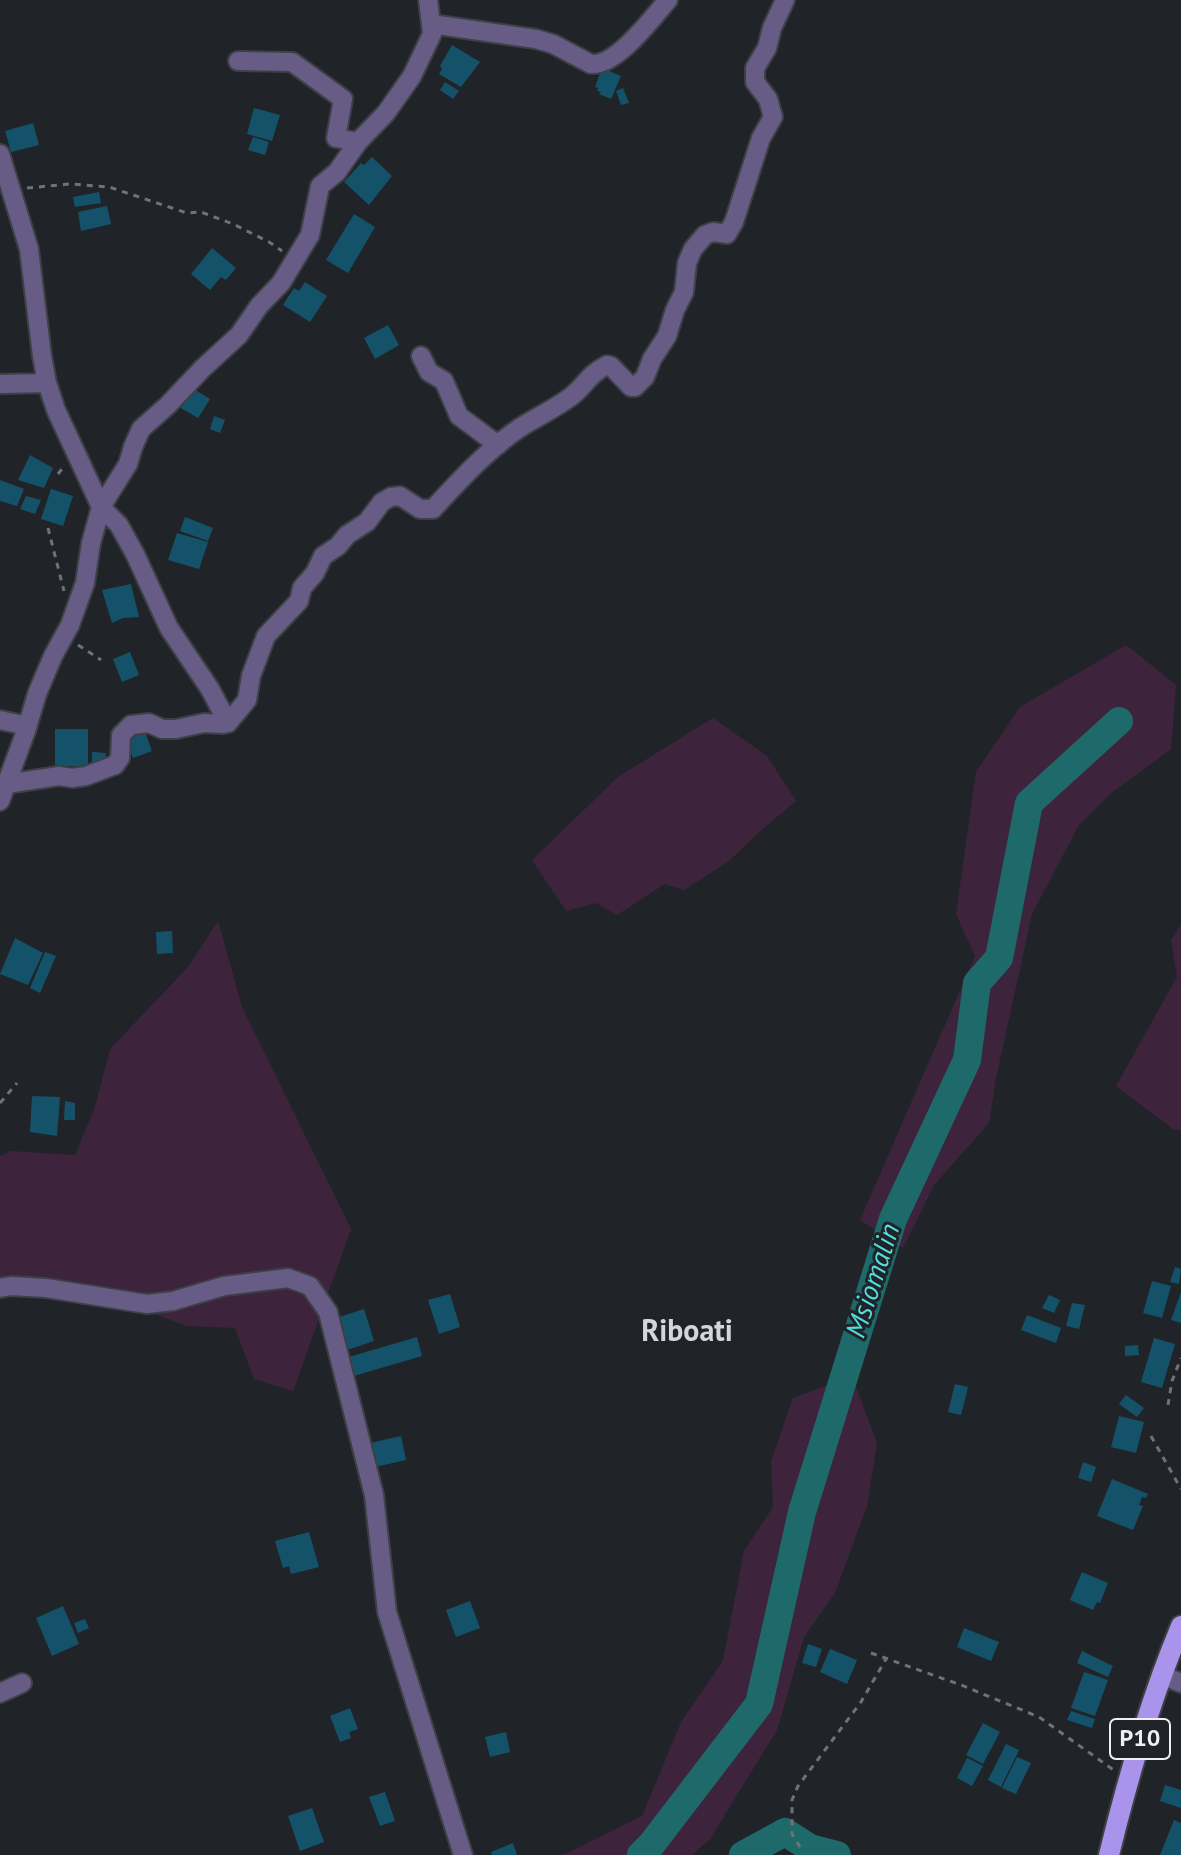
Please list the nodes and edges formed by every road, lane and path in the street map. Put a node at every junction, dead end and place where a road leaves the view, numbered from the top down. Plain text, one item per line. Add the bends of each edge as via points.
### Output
1 (428, 0) edge
2 (668, 0) edge
3 (785, 0) edge
4 (431, 24) junction
5 (238, 61) dead end
6 (358, 142) junction
7 (0, 154) edge
8 (6, 194) edge
9 (295, 261) junction
10 (421, 356) dead end
11 (47, 383) junction
12 (0, 384) edge
13 (498, 445) junction
14 (101, 507) junction
15 (48, 528) dead end
16 (70, 625) junction
17 (101, 660) dead end
18 (0, 720) edge
19 (228, 723) junction
20 (27, 726) junction
21 (3, 792) edge
22 (17, 1083) dead end
23 (0, 1103) edge
24 (0, 1288) edge
25 (1181, 1358) edge
26 (1168, 1405) dead end
27 (1151, 1436) dead end
28 (1181, 1489) edge
29 (1181, 1626) edge
30 (871, 1653) dead end
31 (886, 1659) junction
32 (1161, 1675) junction
33 (22, 1683) dead end
34 (1181, 1683) edge
35 (0, 1693) edge
36 (1127, 1781) junction
37 (800, 1847) dead end
38 (463, 1855) edge
39 (1109, 1855) edge

1 - 4 street
2 - 4 street via 623,48 596,65 536,39
3 - 13 street via 755,68 755,82 773,117 727,234 705,235 693,249 684,292 645,377 631,387 607,365 590,375 574,395
4 - 6 street via 432,34 412,76
5 - 6 street via 292,62 343,99 336,138
6 - 9 street via 320,186 310,235
7 - 8 street
8 - 9 path via 70,184 109,187 233,224
8 - 11 street via 29,249
9 - 14 street via 239,335 141,429 128,464
10 - 13 street via 429,372 444,381 459,416
11 - 12 street
11 - 14 street
13 - 19 street via 433,509 391,497 323,556 299,601 266,636 247,700
14 - 16 street
14 - 19 street via 119,525 169,628
15 - 16 path
16 - 17 path via 76,643
16 - 20 street
18 - 20 street
19 - 21 street via 176,729 131,725 121,735 115,765
20 - 21 street
22 - 23 path
24 - 38 street via 46,1288 147,1304 288,1278 310,1286 328,1312 374,1495 387,1612
25 - 26 path
27 - 28 path
29 - 32 main road, P10
30 - 31 path
31 - 36 path via 1039,1717
31 - 37 path via 798,1786 792,1800 792,1834
32 - 34 street
32 - 36 main road, P10
33 - 35 street
36 - 39 main road, P10

